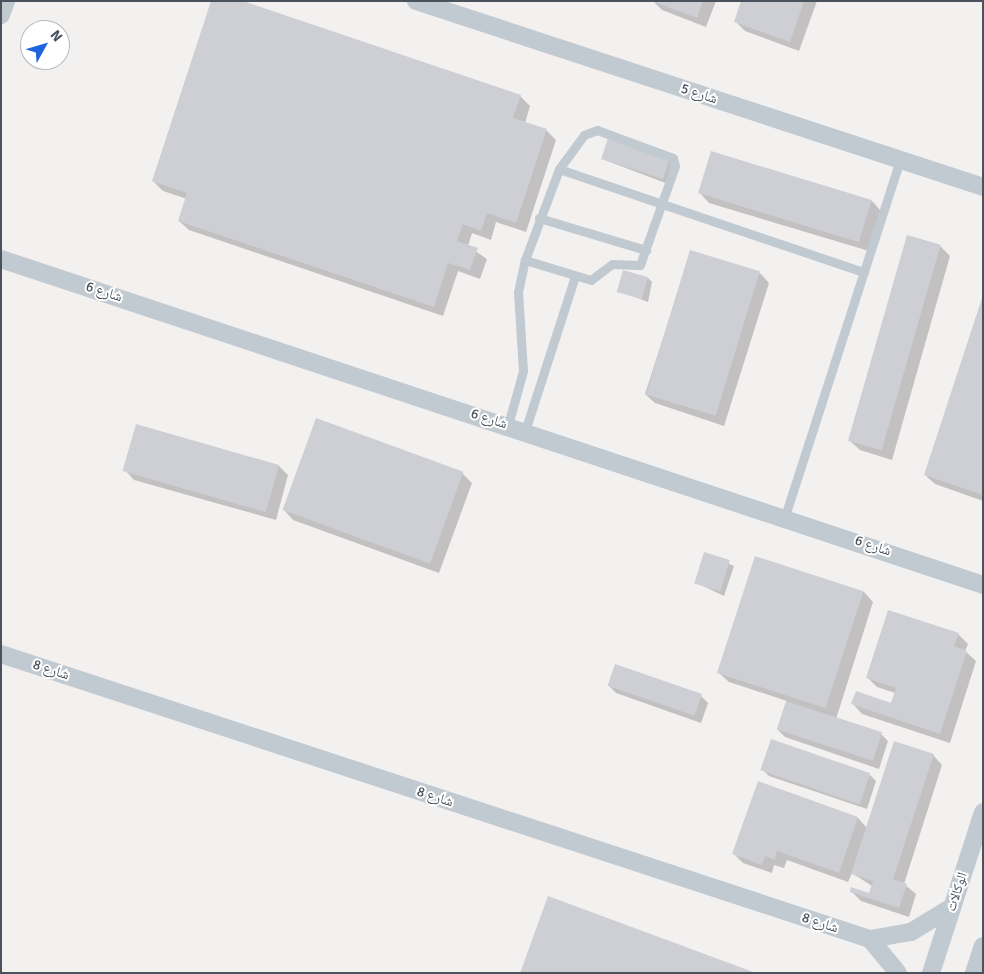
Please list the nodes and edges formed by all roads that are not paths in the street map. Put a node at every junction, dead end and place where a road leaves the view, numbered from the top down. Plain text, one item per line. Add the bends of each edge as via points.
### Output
1 (6, 1) edge
2 (416, 1) edge
3 (1, 16) edge
4 (900, 160) junction
5 (559, 169) junction
6 (983, 187) edge
7 (662, 205) junction
8 (540, 218) junction
9 (646, 250) junction
10 (1, 259) edge
11 (525, 260) junction
12 (864, 272) junction
13 (575, 276) junction
14 (516, 428) junction
15 (786, 516) junction
16 (980, 582) edge
17 (1, 654) edge
18 (983, 812) edge
19 (952, 907) junction
20 (870, 940) junction
21 (898, 973) edge
22 (931, 973) edge

1 - 3 street
2 - 4 street, شارع 5
4 - 6 street, شارع 5
4 - 12 lane
5 - 7 lane
5 - 7 lane via 584,135 597,130 667,152 674,166
5 - 8 lane
7 - 9 lane
7 - 12 lane
8 - 9 lane
8 - 11 lane
9 - 13 lane via 636,267 612,264 591,280
10 - 14 street, شارع 6
11 - 13 lane
11 - 14 lane via 518,300 523,371
12 - 15 lane
13 - 14 lane
14 - 15 street, شارع 6
15 - 16 street, شارع 6
17 - 20 street, شارع 8
18 - 19 street, الوكالات
19 - 20 street, شارع 8 via 911,932
19 - 22 street, الوكالات
20 - 21 street

